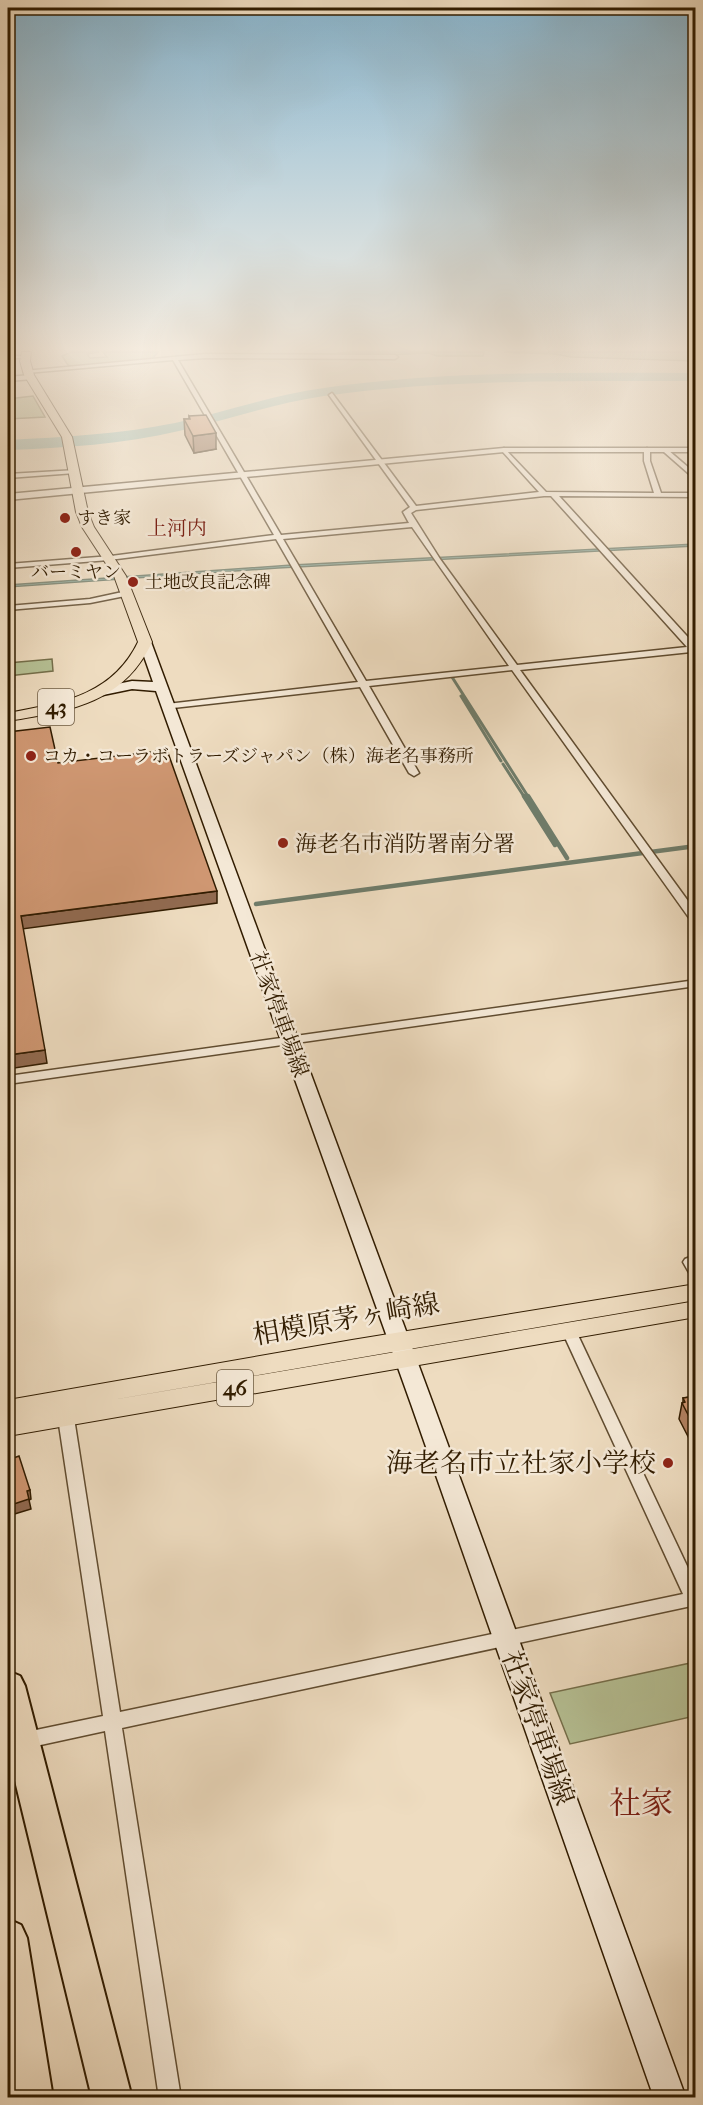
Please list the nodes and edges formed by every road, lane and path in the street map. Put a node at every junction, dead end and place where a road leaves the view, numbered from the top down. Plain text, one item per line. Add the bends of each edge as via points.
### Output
1 (70, 450) edge
2 (228, 450) edge
3 (372, 450) edge
4 (501, 450) edge
5 (504, 450) edge
6 (648, 450) edge
7 (652, 450) edge
8 (689, 450) edge
9 (666, 451) junction
10 (380, 461) junction
11 (75, 471) junction
12 (242, 474) junction
13 (8, 476) edge
14 (696, 478) edge
15 (78, 490) junction
16 (544, 494) junction
17 (658, 494) junction
18 (554, 495) junction
19 (696, 495) edge
20 (8, 496) edge
21 (414, 508) junction
22 (413, 525) junction
23 (278, 537) junction
24 (108, 558) junction
25 (8, 566) edge
26 (127, 593) junction
27 (8, 608) edge
28 (145, 642) junction
29 (695, 650) edge
30 (512, 668) junction
31 (123, 677) junction
32 (158, 682) junction
33 (363, 685) junction
34 (103, 691) junction
35 (167, 707) junction
36 (8, 717) edge
37 (414, 773) dead end
38 (696, 920) edge
39 (696, 983) edge
40 (289, 1039) junction
41 (8, 1080) edge
42 (696, 1292) edge
43 (696, 1310) edge
44 (569, 1331) junction
45 (401, 1349) junction
46 (8, 1409) edge
47 (66, 1418) junction
48 (8, 1427) edge
49 (694, 1598) edge
50 (506, 1638) junction
51 (8, 1686) edge
52 (113, 1720) junction
53 (36, 1738) dead end
54 (8, 1938) edge
55 (33, 2097) edge
56 (112, 2097) edge
57 (170, 2097) edge
58 (669, 2097) edge

1 - 11 main road
2 - 12 street
3 - 10 street
4 - 10 street
5 - 16 street
6 - 17 street via 647,461
7 - 9 street
8 - 9 street
9 - 14 street
10 - 12 street
10 - 21 street
11 - 13 street
11 - 15 main road
12 - 15 street
12 - 23 street
15 - 20 street
15 - 24 main road via 88,527
16 - 18 street
16 - 21 street
17 - 18 street
17 - 19 street
18 - 29 street
21 - 22 street via 407,512
22 - 23 street
22 - 30 street
23 - 24 street
23 - 33 street
24 - 25 street
24 - 26 main road
26 - 27 street via 90,601
26 - 28 main road
28 - 31 main road, 43 via 136,663
28 - 32 main road, 社家停車場線
29 - 30 street
30 - 33 street
30 - 38 street
31 - 32 main road via 141,672
31 - 34 main road, 43
32 - 34 main road
32 - 35 main road, 社家停車場線
33 - 35 street
33 - 37 street
34 - 36 main road, 43 via 54,708
35 - 40 main road, 社家停車場線
39 - 40 street
40 - 41 street
40 - 45 main road, 社家停車場線
42 - 45 main road, 相模原茅ヶ崎線 / 46
43 - 44 main road, 相模原茅ヶ崎線 / 46
44 - 45 main road, 相模原茅ヶ崎線 / 46
44 - 49 street
45 - 46 main road, 相模原茅ヶ崎線 / 46
45 - 47 main road, 相模原茅ヶ崎線 / 46
45 - 50 main road, 社家停車場線
47 - 48 main road, 相模原茅ヶ崎線 / 46
47 - 52 street
49 - 50 street
50 - 52 street
50 - 58 main road, 社家停車場線
51 - 56 highway
52 - 53 street
52 - 57 street
54 - 55 highway

